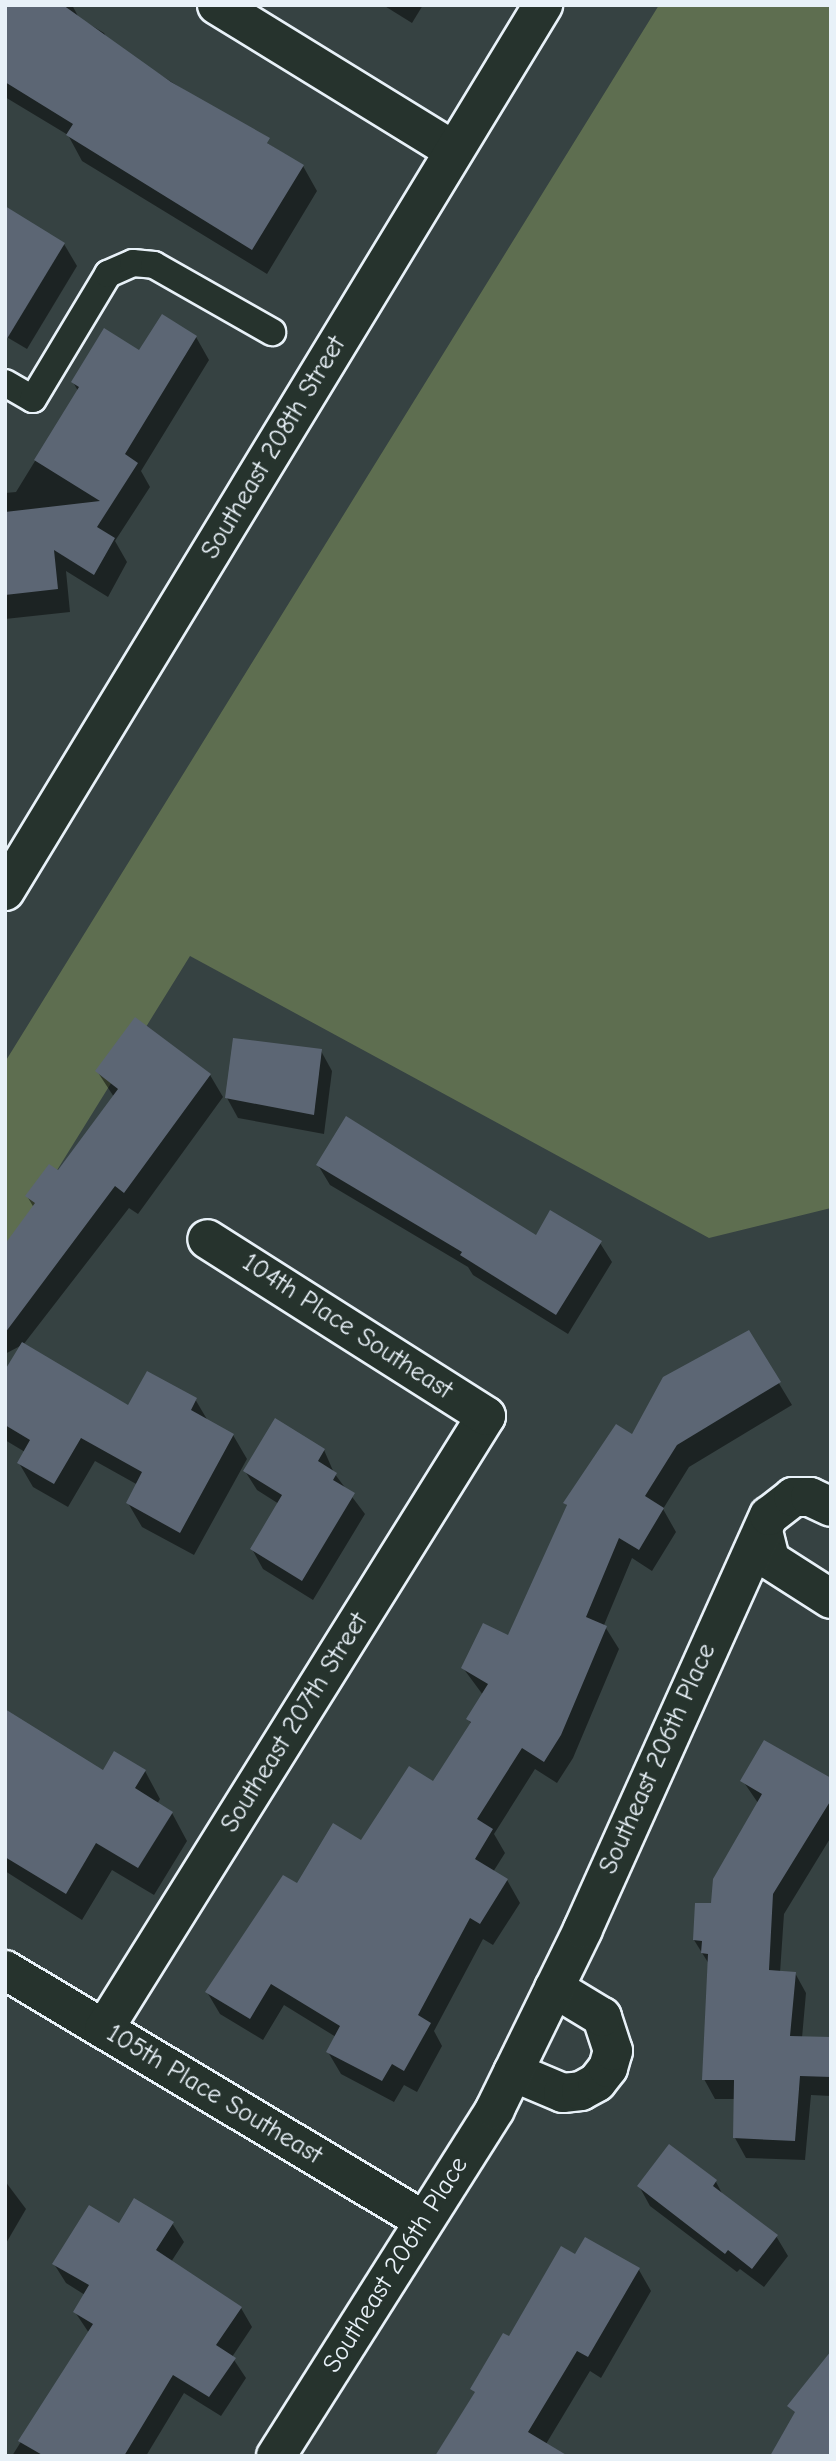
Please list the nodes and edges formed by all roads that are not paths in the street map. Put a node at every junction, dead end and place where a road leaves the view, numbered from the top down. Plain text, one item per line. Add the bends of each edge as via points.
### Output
1 (217, 5) edge
2 (544, 5) edge
3 (454, 151) junction
4 (272, 332) dead end
5 (5, 383) edge
6 (10, 872) edge
7 (207, 1238) dead end
8 (486, 1416) joint
9 (831, 1507) edge
10 (763, 1531) junction
11 (831, 1600) edge
12 (5, 1970) edge
13 (554, 1988) junction
14 (104, 2029) junction
15 (513, 2072) junction
16 (423, 2220) junction
17 (276, 2456) edge

1 - 3 street
2 - 3 street, Southeast 208th Street
3 - 6 street, Southeast 208th Street
4 - 5 lane via 154,265 133,263 108,274 33,399
7 - 8 street, 104th Place Southeast
8 - 14 street, Southeast 207th Street
9 - 10 street, Southeast 206th Place via 810,1497 793,1497 769,1516
10 - 11 street via 771,1560
10 - 13 street, Southeast 206th Place
12 - 14 street, 105th Place Southeast
13 - 15 street, Southeast 206th Place
13 - 15 street via 602,2017 612,2042 608,2068 597,2082 581,2091 563,2093
14 - 16 street, 105th Place Southeast
15 - 16 street, Southeast 206th Place via 495,2109
16 - 17 street, Southeast 206th Place

